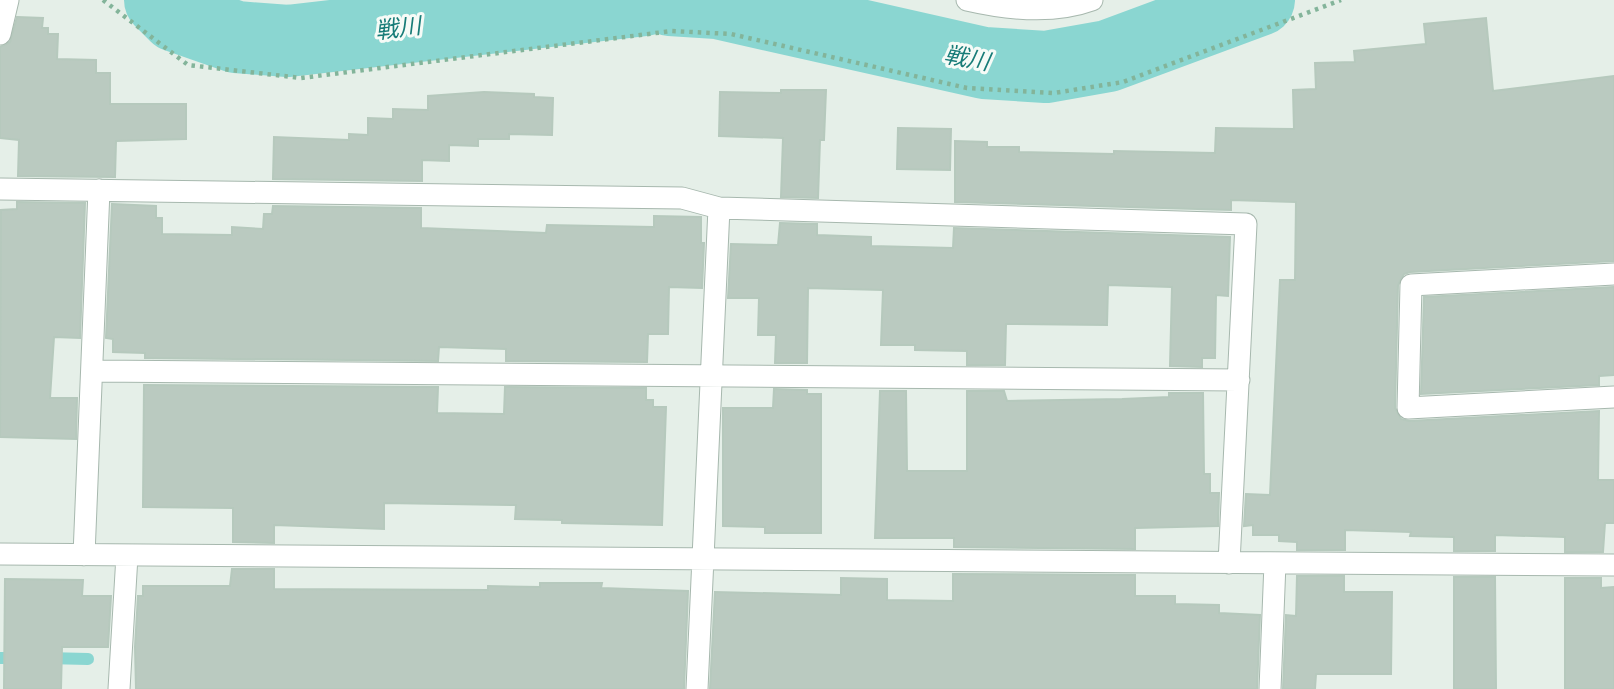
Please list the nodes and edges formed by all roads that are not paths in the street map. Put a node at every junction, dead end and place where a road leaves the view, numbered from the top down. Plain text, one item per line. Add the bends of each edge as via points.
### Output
1 (8, 0) edge
2 (967, 0) edge
3 (1092, 0) edge
4 (0, 34) edge
5 (0, 189) edge
6 (99, 190) junction
7 (719, 208) junction
8 (1614, 274) edge
9 (92, 371) junction
10 (712, 376) junction
11 (1239, 380) junction
12 (1614, 397) edge
13 (0, 554) edge
14 (84, 555) junction
15 (127, 556) junction
16 (704, 560) junction
17 (1229, 563) junction
18 (1275, 563) junction
19 (1614, 565) edge
20 (119, 689) edge
21 (698, 689) edge
22 (1270, 689) edge

1 - 4 street
2 - 3 street via 998,7 1073,7
5 - 6 street
6 - 7 street via 682,198
6 - 9 street
7 - 10 street
7 - 11 street via 1246,224
8 - 12 street via 1411,285 1408,408
9 - 10 street
9 - 14 street
10 - 11 street
10 - 16 street
11 - 17 street
13 - 14 street
14 - 15 street
15 - 16 street
15 - 20 street
16 - 17 street
16 - 21 street
17 - 18 street
18 - 19 street
18 - 22 street

